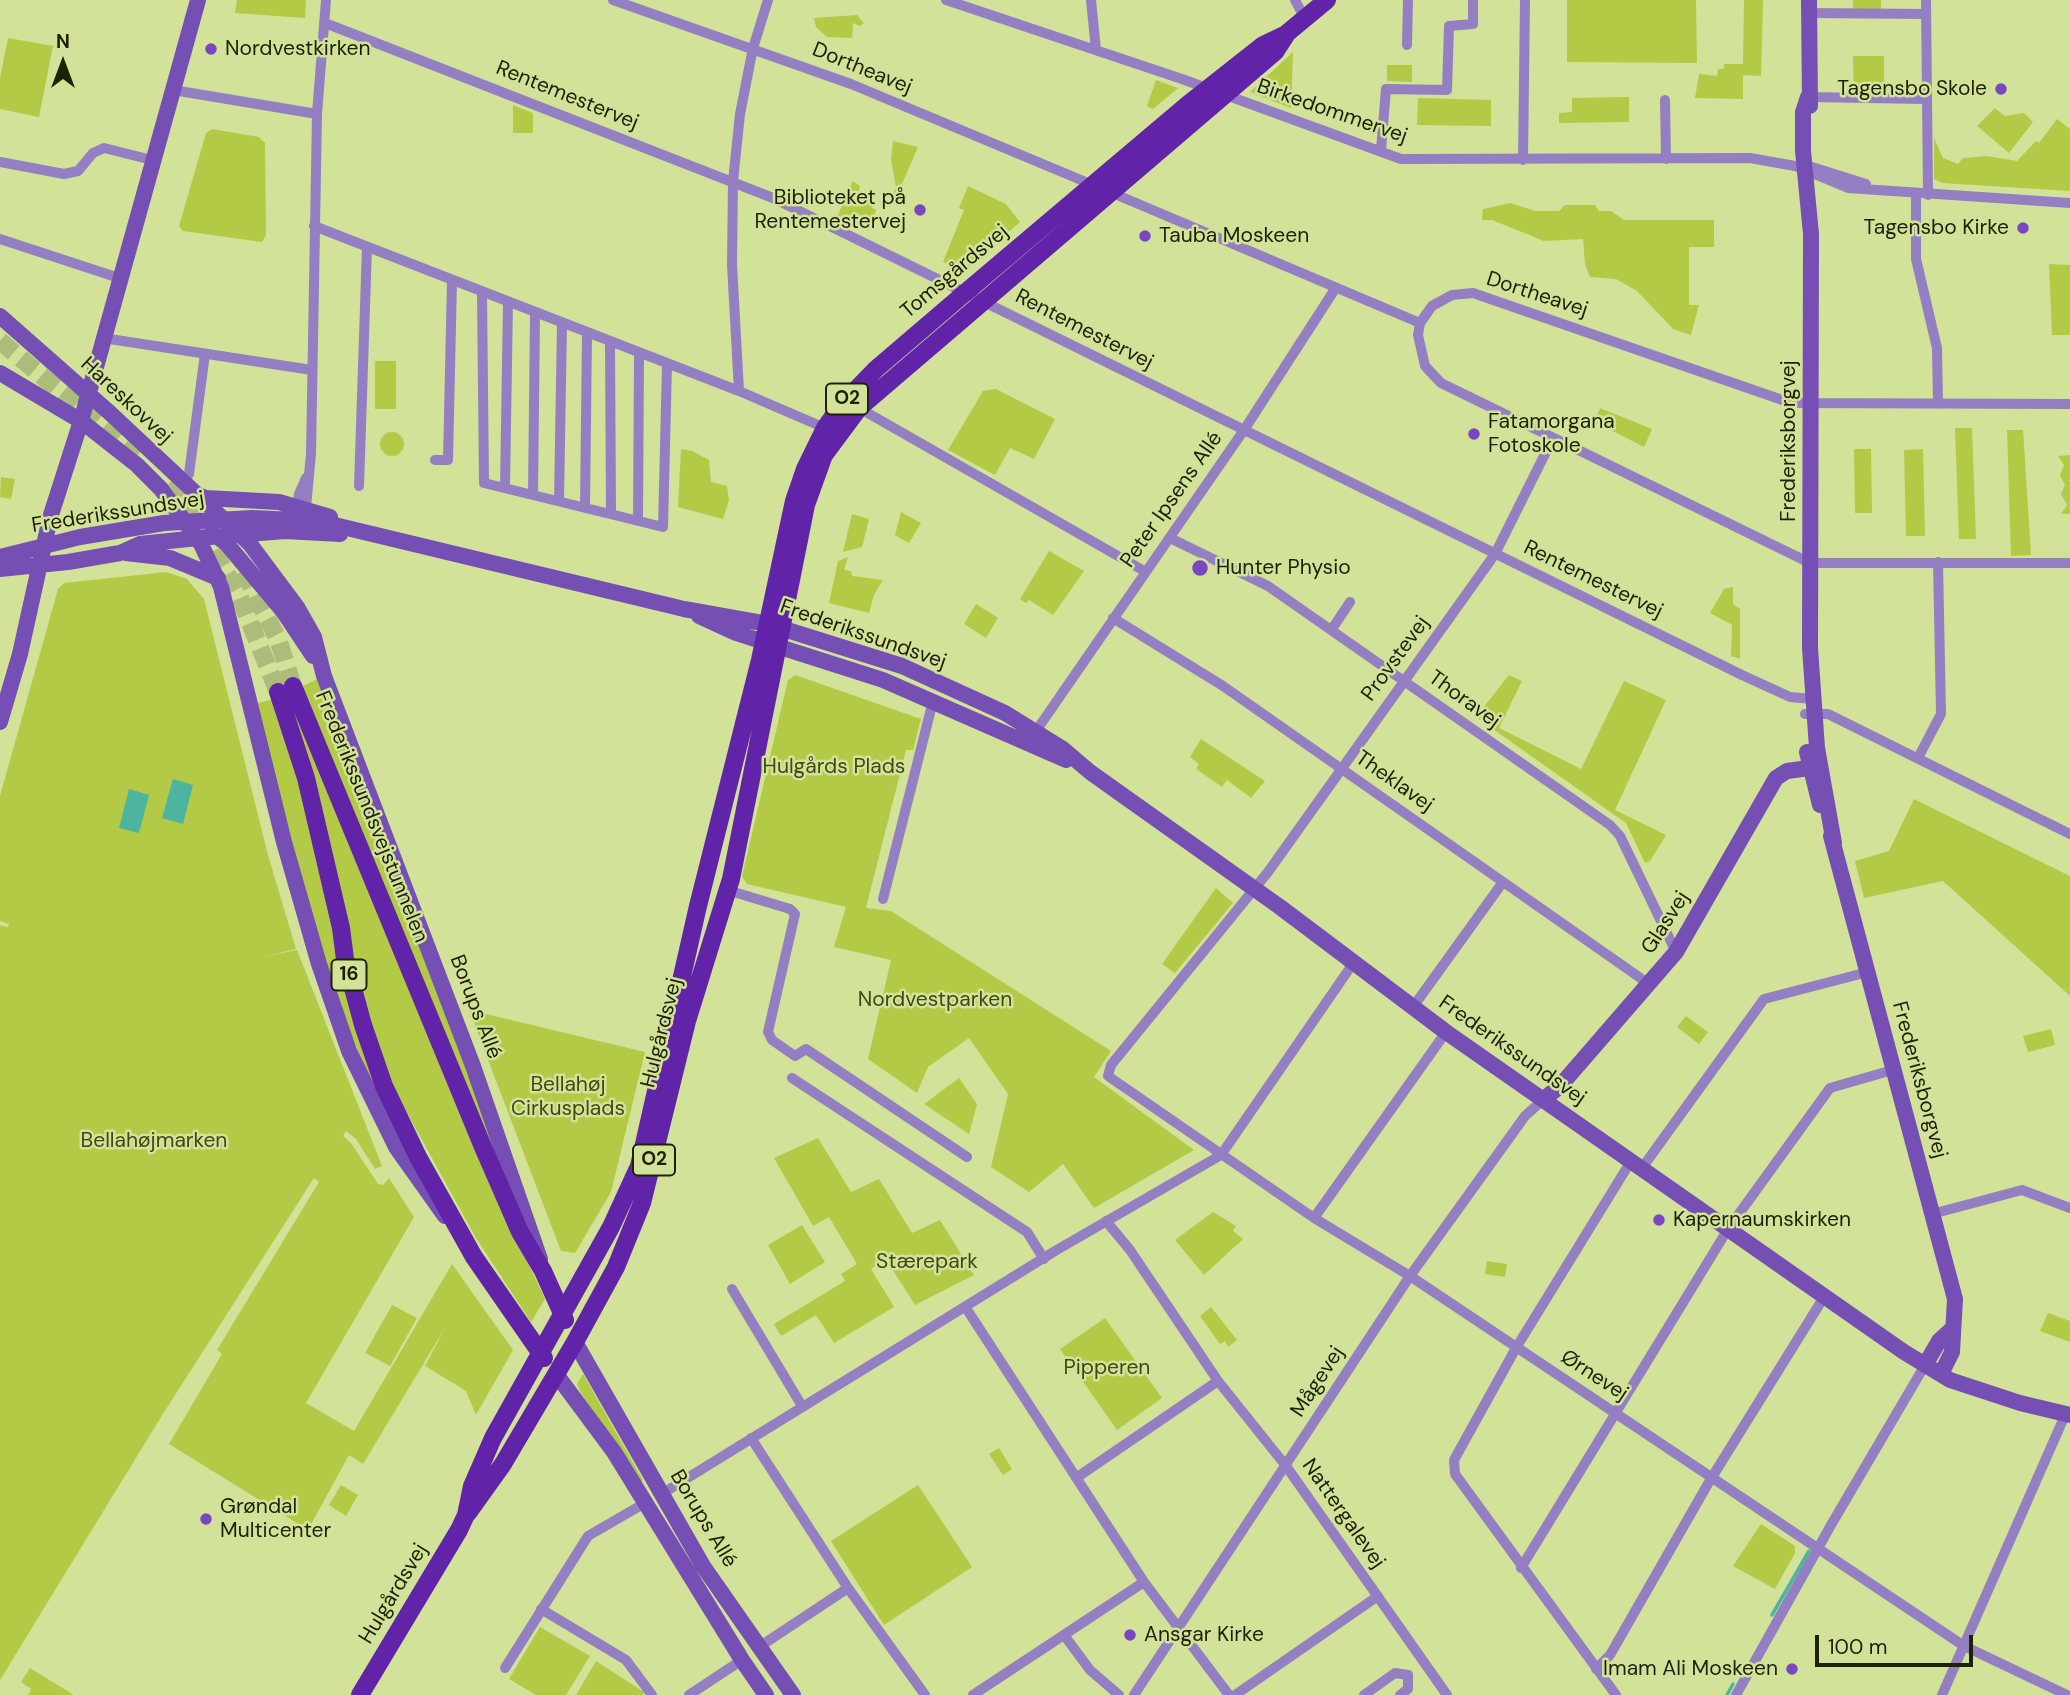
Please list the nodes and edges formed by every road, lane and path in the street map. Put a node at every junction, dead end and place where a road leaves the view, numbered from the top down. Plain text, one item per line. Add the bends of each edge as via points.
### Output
1 (198, 0) edge
2 (326, 0) edge
3 (613, 0) edge
4 (768, 0) edge
5 (946, 0) edge
6 (1091, 0) edge
7 (1295, 0) edge
8 (1327, 0) edge
9 (1408, 0) edge
10 (1474, 0) edge
11 (1524, 0) edge
12 (1926, 0) edge
13 (1809, 6) edge
14 (1926, 14) junction
15 (1306, 19) junction
16 (325, 23) junction
17 (1407, 45) dead end
18 (753, 48) junction
19 (1096, 50) junction
20 (173, 90) junction
21 (1215, 92) junction
22 (1808, 97) junction
23 (1926, 99) junction
24 (1665, 100) dead end
25 (317, 114) junction
26 (1381, 150) junction
27 (1666, 159) junction
28 (152, 160) junction
29 (1523, 160) junction
30 (0, 162) edge
31 (1812, 173) junction
32 (733, 181) junction
33 (1093, 185) junction
34 (1110, 192) junction
35 (1922, 194) junction
36 (2070, 203) edge
37 (314, 226) junction
38 (0, 239) edge
39 (367, 247) junction
40 (119, 278) junction
41 (452, 280) junction
42 (1335, 289) junction
43 (482, 292) junction
44 (966, 292) junction
45 (984, 301) junction
46 (508, 302) junction
47 (535, 313) junction
48 (0, 316) edge
49 (562, 323) junction
50 (1420, 323) junction
51 (587, 334) junction
52 (103, 338) junction
53 (610, 343) junction
54 (205, 354) junction
55 (639, 354) junction
56 (667, 365) junction
57 (312, 370) junction
58 (0, 373) edge
59 (739, 391) junction
60 (88, 394) junction
61 (1810, 404) junction
62 (1938, 404) junction
63 (2070, 404) edge
64 (859, 408) junction
65 (81, 421) junction
66 (825, 428) junction
67 (1244, 430) junction
68 (1552, 440) junction
69 (189, 455) junction
70 (435, 460) dead end
71 (167, 468) junction
72 (182, 482) junction
73 (359, 486) dead end
74 (505, 488) junction
75 (194, 494) junction
76 (533, 495) junction
77 (559, 501) junction
78 (585, 508) junction
79 (300, 511) junction
80 (611, 513) junction
81 (222, 519) junction
82 (638, 520) junction
83 (186, 521) junction
84 (368, 533) junction
85 (240, 535) junction
86 (217, 536) junction
87 (198, 538) junction
88 (1170, 538) junction
89 (43, 545) junction
90 (120, 553) junction
91 (1495, 554) junction
92 (0, 557) edge
93 (1938, 562) junction
94 (1810, 563) junction
95 (2070, 563) edge
96 (38, 566) junction
97 (0, 569) edge
98 (1146, 572) junction
99 (218, 578) junction
100 (1350, 602) dead end
101 (1113, 618) junction
102 (1332, 629) junction
103 (775, 636) junction
104 (324, 676) junction
105 (1405, 680) junction
106 (933, 701) junction
107 (1809, 707) junction
108 (0, 722) edge
109 (1032, 736) junction
110 (1918, 758) junction
111 (1809, 768) junction
112 (1341, 769) junction
113 (2070, 834) edge
114 (1834, 843) junction
115 (1503, 882) junction
116 (1254, 889) junction
117 (727, 890) junction
118 (883, 899) dead end
119 (1676, 952) junction
120 (1354, 962) junction
121 (1868, 972) junction
122 (1649, 984) junction
123 (1413, 1007) junction
124 (1446, 1032) junction
125 (1896, 1069) junction
126 (1108, 1076) joint
127 (792, 1078) dead end
128 (1544, 1099) junction
129 (1221, 1155) junction
130 (967, 1157) dead end
131 (1637, 1164) junction
132 (630, 1188) junction
133 (2070, 1208) edge
134 (1932, 1214) junction
135 (1314, 1218) junction
136 (1106, 1221) junction
137 (1728, 1228) junction
138 (466, 1242) junction
139 (1044, 1259) junction
140 (543, 1271) junction
141 (1410, 1276) junction
142 (732, 1289) dead end
143 (1824, 1297) junction
144 (966, 1308) junction
145 (562, 1312) junction
146 (572, 1336) junction
147 (1516, 1348) junction
148 (548, 1363) junction
149 (1928, 1364) junction
150 (1218, 1381) junction
151 (802, 1406) junction
152 (1614, 1413) junction
153 (2068, 1414) edge
154 (751, 1438) junction
155 (1286, 1466) junction
156 (1076, 1478) junction
157 (1711, 1479) junction
158 (660, 1495) junction
159 (645, 1503) junction
160 (466, 1515) junction
161 (1818, 1548) junction
162 (1521, 1568) junction
163 (1144, 1582) junction
164 (848, 1588) junction
165 (1377, 1596) junction
166 (541, 1609) junction
167 (1180, 1629) junction
168 (1065, 1636) junction
169 (1964, 1646) junction
170 (759, 1647) junction
171 (742, 1660) junction
172 (505, 1668) dead end
173 (1596, 1669) junction
174 (360, 1695) edge
175 (652, 1695) edge
176 (689, 1695) edge
177 (766, 1695) edge
178 (793, 1695) edge
179 (925, 1695) edge
180 (973, 1695) edge
181 (1119, 1695) edge
182 (1134, 1695) edge
183 (1229, 1695) edge
184 (1235, 1695) edge
185 (1364, 1695) edge
186 (1400, 1695) edge
187 (1447, 1695) edge
188 (1616, 1695) edge
189 (1736, 1695) edge
190 (1942, 1695) edge
191 (2067, 1695) edge

1 - 20 street
2 - 16 street
3 - 18 street, Dortheavej
4 - 18 street
5 - 19 street, Birkedommervej
6 - 19 street
7 - 15 street
8 - 15 main road, Tomsgårdsvej / O2
9 - 17 street
10 - 26 street via 1473,24 1449,26 1447,90 1385,89
11 - 29 street
12 - 14 street
13 - 14 street
13 - 22 street, Frederiksborgvej
14 - 23 street
15 - 21 main road, Tomsgårdsvej / O2 via 1286,34 1275,52
16 - 25 street
16 - 32 street, Rentemestervej
18 - 32 street
18 - 33 street, Dortheavej
19 - 21 street, Birkedommervej
20 - 25 street
20 - 28 street
21 - 26 street, Birkedommervej
21 - 33 main road, Tomsgårdsvej / O2
21 - 34 main road, Tomsgårdsvej / O2
22 - 23 street
22 - 31 street, Frederiksborgvej via 1803,112
23 - 35 street
24 - 27 street
25 - 37 street
26 - 29 street, Birkedommervej via 1401,159
27 - 29 street, Birkedommervej
27 - 31 street, Birkedommervej via 1750,158
28 - 30 street via 104,148 93,153 78,171 64,174
28 - 40 street
31 - 35 street, Birkedommervej via 1848,188
31 - 61 street, Frederiksborgvej
32 - 44 street, Rentemestervej
32 - 59 street via 731,255
33 - 44 main road, Tomsgårdsvej / O2
34 - 42 street
34 - 45 main road, Tomsgårdsvej / O2
35 - 36 street, Birkedommervej
35 - 62 street via 1916,259 1937,348
37 - 39 street
37 - 57 street
38 - 40 street
39 - 41 street
39 - 73 street
40 - 52 street
41 - 43 street
41 - 70 street via 448,460
42 - 50 street
42 - 67 street, Peter Ipsens Allé
43 - 46 street
43 - 74 street via 484,483
44 - 45 street, Rentemestervej
44 - 66 main road, Tomsgårdsvej / O2 via 876,369
45 - 64 main road, Tomsgårdsvej / O2
45 - 67 street, Rentemestervej
46 - 47 street
46 - 74 street
47 - 49 street
47 - 76 street
48 - 60 street, Hareskovvej
49 - 51 street
49 - 77 street
50 - 61 street, Dortheavej via 1442,299 1473,293 1791,403
50 - 68 street via 1418,346 1431,375
51 - 53 street
51 - 78 street
52 - 54 street
52 - 60 street
53 - 55 street
53 - 80 street
54 - 57 street
54 - 69 street
55 - 56 street
55 - 82 street
56 - 59 street
56 - 82 street via 663,527
57 - 79 street via 308,476
58 - 65 street, Hareskovvej
59 - 66 street
60 - 65 street
60 - 71 street, Hareskovvej
61 - 62 street, Dortheavej
61 - 94 street, Frederiksborgvej
62 - 63 street, Dortheavej
64 - 98 street
64 - 103 main road, Tomsgårdsvej / O2 via 835,435 816,474
65 - 83 street, Hareskovvej via 137,464
65 - 89 street
66 - 103 main road, Tomsgårdsvej / O2 via 794,501
67 - 88 street, Peter Ipsens Allé
67 - 91 street, Rentemestervej
68 - 91 street, Provstevej
68 - 94 street
69 - 71 street
69 - 72 street via 189,474
71 - 72 street, Hareskovvej
72 - 75 street, Hareskovvej
74 - 76 street
75 - 79 street
75 - 81 street, Hareskovvej
76 - 77 street
77 - 78 street
78 - 80 street
79 - 81 street, Frederikssundsvej
79 - 84 street, Frederikssundsvej via 318,521
80 - 82 street
81 - 83 street, Frederikssundsvej
81 - 85 street, Borups Allé
83 - 86 street
83 - 87 street, Hareskovvej
83 - 89 street, Frederikssundsvej
84 - 85 street, Frederikssundsvej
84 - 103 street, Frederikssundsvej via 684,609
85 - 86 street, Frederikssundsvej
85 - 104 street, Borups Allé via 297,607 314,637
86 - 87 street, Frederikssundsvej
86 - 104 street via 283,611
87 - 90 street, Frederikssundsvej via 140,544
87 - 99 street, Borups Allé
88 - 98 street, Peter Ipsens Allé
88 - 102 street, Thoravej via 1268,586
89 - 92 street, Frederikssundsvej
89 - 96 street
90 - 96 street, Frederikssundsvej
90 - 99 street, Frederikssundsvej via 170,558
91 - 105 street, Provstevej
91 - 107 street, Rentemestervej
93 - 94 street
93 - 95 street
93 - 110 street via 1941,714
94 - 107 street, Frederiksborgvej
96 - 97 street, Frederikssundsvej
96 - 108 street
98 - 101 street, Peter Ipsens Allé
99 - 138 street, Borups Allé via 284,842 349,1051 406,1164
100 - 102 street
101 - 109 street, Peter Ipsens Allé
101 - 112 street, Theklavej via 1223,685
102 - 105 street, Thoravej
103 - 106 street, Frederikssundsvej
103 - 109 street, Frederikssundsvej via 881,658 978,699
103 - 117 main road, Hulgårdsvej / O2
103 - 132 main road, Hulgårdsvej / O2 via 698,906 662,1075
104 - 140 street, Borups Allé via 473,1066
105 - 112 street, Provstevej
105 - 119 street, Thoravej via 1615,831
106 - 109 street, Frederikssundsvej
106 - 118 street
107 - 110 street, Rentemestervej
107 - 111 street, Frederiksborgvej
107 - 114 street, Frederiksborgvej
109 - 116 street, Frederikssundsvej
110 - 113 street, Rentemestervej
111 - 114 street, Frederiksborgvej
111 - 119 street, Glasvej via 1787,771 1776,778
112 - 115 street, Theklavej
112 - 116 street, Provstevej
114 - 121 street, Frederiksborgvej
115 - 122 street, Theklavej
115 - 123 street
116 - 120 street, Frederikssundsvej
116 - 126 street, Provstevej via 1111,1065
117 - 130 street via 795,914 768,1031 772,1040 795,1056 806,1049
117 - 146 main road, Hulgårdsvej / O2 via 687,1021 642,1203 616,1267
119 - 122 street, Glasvej
120 - 123 street, Frederikssundsvej
120 - 129 street
121 - 125 street, Frederiksborgvej
121 - 131 street via 1765,999
122 - 128 street, Glasvej
123 - 124 street, Frederikssundsvej
124 - 128 street, Frederikssundsvej
124 - 135 street
125 - 134 street, Frederiksborgvej
125 - 137 street via 1830,1088
126 - 129 street, Ørnevej
127 - 139 street via 1027,1232
128 - 131 street, Frederikssundsvej
128 - 141 street, Mågevej via 1525,1116
129 - 135 street, Ørnevej
129 - 136 street
131 - 137 street, Frederikssundsvej
131 - 147 street
132 - 145 main road, Hulgårdsvej / O2
132 - 146 main road via 625,1220
133 - 134 street via 2022,1190
134 - 149 street, Frederiksborgvej via 1955,1299 1952,1329 1939,1341
135 - 141 street, Ørnevej
136 - 139 street
136 - 150 street, Nattergalevej
137 - 143 street, Frederikssundsvej
137 - 152 street
138 - 140 main road, Frederikssundsvejstunnelen / 16 via 409,1139 363,1025 286,689 520,1232
138 - 148 main road, Borups Allé / 16
139 - 144 street
140 - 145 main road, Borups Allé / 16
141 - 147 street, Ørnevej
141 - 155 street, Mågevej
142 - 151 street
143 - 149 street, Frederikssundsvej
143 - 157 street
144 - 151 street
144 - 156 street
145 - 146 main road, Borups Allé / 16
145 - 148 main road, Hulgårdsvej / O2
146 - 148 main road, Hulgårdsvej / O2
146 - 158 street, Borups Allé
147 - 152 street, Ørnevej
147 - 162 street via 1454,1460 1455,1474
148 - 159 street, Borups Allé via 614,1452
148 - 160 main road, Hulgårdsvej / O2 via 503,1464
148 - 160 main road, Hulgårdsvej / O2 via 493,1438 472,1486
149 - 153 street, Frederikssundsvej via 1965,1385
149 - 161 street
150 - 155 street, Nattergalevej
150 - 156 street
151 - 154 street
152 - 157 street, Ørnevej
152 - 162 street
153 - 169 street
154 - 158 street
154 - 164 street
155 - 165 street, Nattergalevej
155 - 167 street, Mågevej
156 - 163 street
157 - 161 street, Ørnevej
157 - 173 street via 1611,1655
158 - 170 street, Borups Allé
159 - 166 street, Borups Allé via 588,1536
159 - 171 street, Borups Allé
160 - 174 main road, Hulgårdsvej / O2
161 - 169 street, Ørnevej
161 - 189 street
162 - 173 street
163 - 167 street
163 - 168 street
164 - 170 street
164 - 179 street
165 - 184 street
165 - 187 street, Nattergalevej
166 - 172 street, Borups Allé
166 - 175 street via 626,1660
167 - 182 street, Mågevej
167 - 183 street
168 - 180 street
168 - 181 street via 1090,1670
169 - 190 street
169 - 191 street, Ørnevej
170 - 178 street, Borups Allé
171 - 176 street
171 - 177 street, Borups Allé
173 - 188 street
185 - 186 street via 1395,1673 1408,1675 1408,1689

